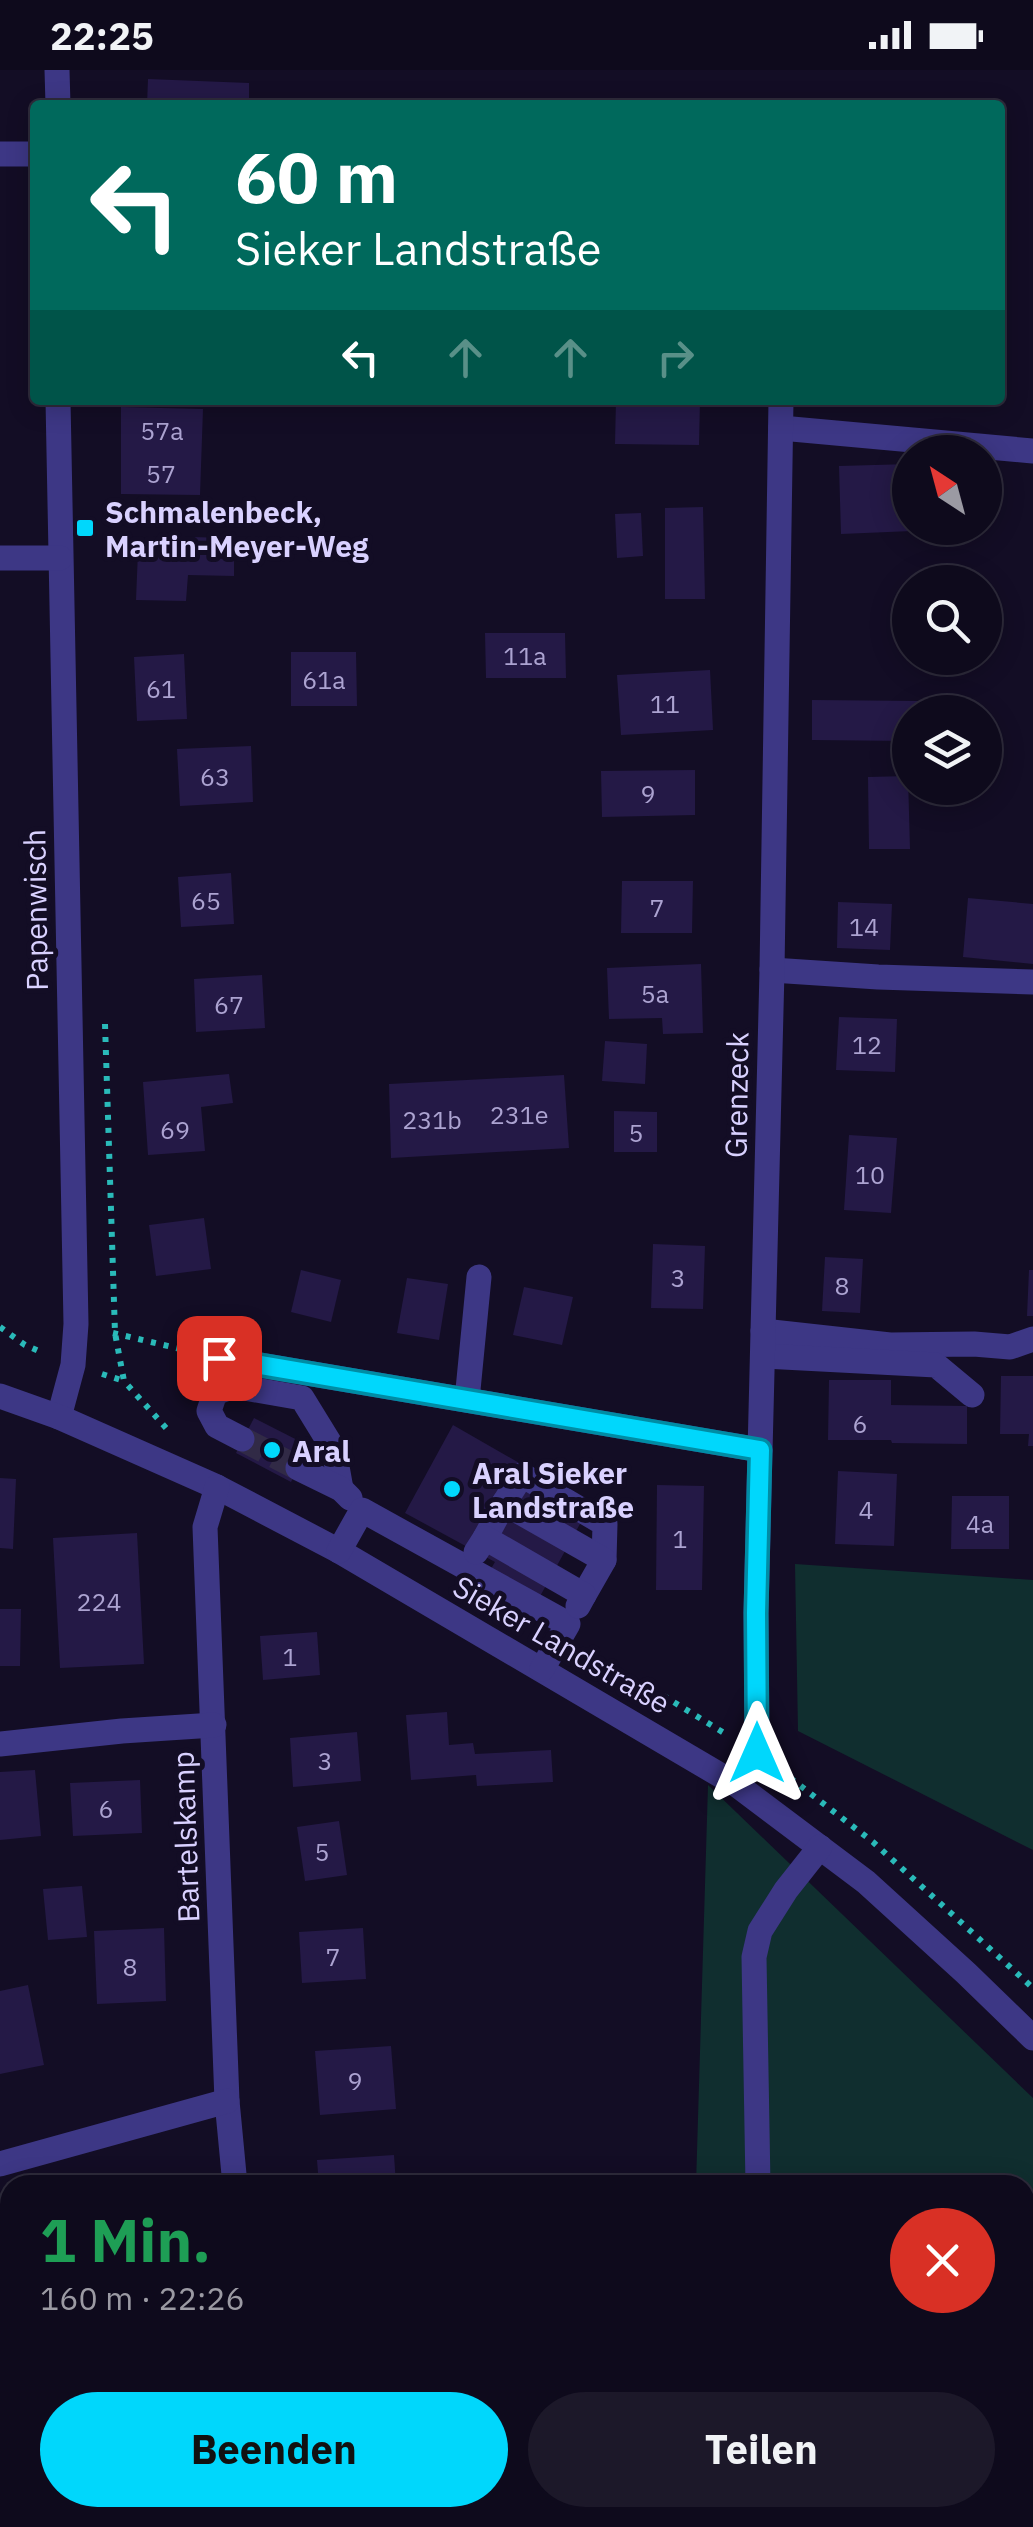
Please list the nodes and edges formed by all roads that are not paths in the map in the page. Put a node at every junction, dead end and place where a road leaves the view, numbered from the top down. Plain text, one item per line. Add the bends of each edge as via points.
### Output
1 (58, 70) edge
2 (58, 100) edge
3 (0, 154) edge
4 (30, 154) edge
5 (58, 405) edge
6 (781, 405) edge
7 (781, 428) junction
8 (1033, 451) edge
9 (0, 558) edge
10 (60, 558) junction
11 (772, 970) junction
12 (1033, 982) edge
13 (479, 1277) dead end
14 (1033, 1340) edge
15 (764, 1343) junction
16 (219, 1358) road end
17 (972, 1394) dead end
18 (0, 1396) edge
19 (467, 1400) junction
20 (59, 1416) junction
21 (242, 1439) tunnel mouth
22 (760, 1450) junction
23 (298, 1468) tunnel mouth
24 (216, 1487) junction
25 (341, 1489) junction
26 (362, 1510) junction
27 (485, 1538) junction
28 (340, 1552) junction
29 (467, 1568) junction
30 (584, 1595) junction
31 (568, 1624) junction
32 (542, 1669) junction
33 (214, 1725) junction
34 (0, 1744) edge
35 (737, 1785) junction
36 (820, 1846) junction
37 (1033, 2038) edge
38 (228, 2101) junction
39 (0, 2164) edge
40 (234, 2175) edge
41 (758, 2175) edge

1 - 2 street
3 - 4 street
5 - 10 street, Papenwisch
6 - 7 street, Grenzeck
7 - 8 street
7 - 11 street, Grenzeck
9 - 10 street
10 - 20 street, Papenwisch via 76,1324
11 - 12 street
11 - 15 street, Grenzeck
13 - 19 street
14 - 15 street via 1010,1347
15 - 17 street via 936,1366
15 - 22 street, Grenzeck
16 - 19 street
18 - 20 street, Sieker Landstraße
19 - 22 street
20 - 24 street, Sieker Landstraße
21 - 25 street via 218,1426 210,1411 215,1393 233,1386 302,1398 334,1450
22 - 35 street, Grenzeck via 757,1753
23 - 25 street
24 - 28 street, Sieker Landstraße
24 - 33 street, Bartelskamp via 205,1527
25 - 26 street
26 - 28 street
26 - 29 street
27 - 29 street
27 - 30 street
27 - 30 street via 504,1504 604,1560
28 - 32 street, Sieker Landstraße
29 - 31 street
30 - 31 street
31 - 32 street
32 - 35 street, Sieker Landstraße
33 - 34 street
33 - 38 street, Bartelskamp
35 - 36 street, Sieker Landstraße
36 - 37 street, Sieker Landstraße
36 - 41 street via 760,1931 754,1956
38 - 39 street
38 - 40 street, Bartelskamp

